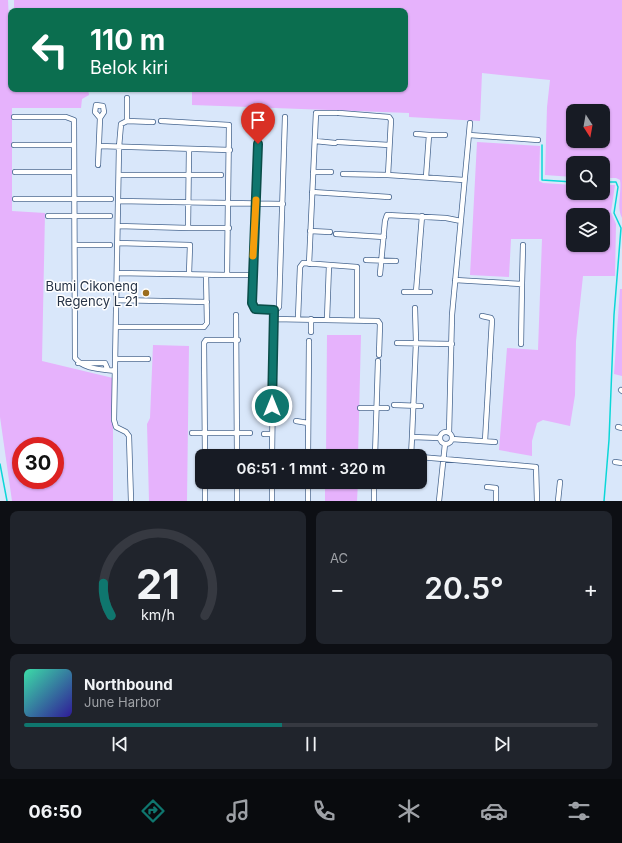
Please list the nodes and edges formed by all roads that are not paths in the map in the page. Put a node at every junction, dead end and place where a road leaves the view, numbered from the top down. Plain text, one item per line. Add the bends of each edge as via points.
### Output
1 (127, 98) dead end
2 (258, 114) dead end
3 (14, 117) dead end
4 (285, 117) dead end
5 (100, 118) dead end
6 (127, 121) junction
7 (160, 121) dead end
8 (153, 122) dead end
9 (470, 123) dead end
10 (416, 134) dead end
11 (429, 135) junction
12 (446, 135) dead end
13 (469, 135) junction
14 (538, 140) dead end
15 (315, 141) junction
16 (14, 145) dead end
17 (74, 145) junction
18 (389, 145) junction
19 (99, 146) junction
20 (119, 147) junction
21 (189, 149) junction
22 (230, 150) junction
23 (98, 165) dead end
24 (15, 172) dead end
25 (74, 172) junction
26 (313, 172) junction
27 (331, 172) dead end
28 (343, 174) dead end
29 (118, 175) junction
30 (189, 175) junction
31 (221, 175) dead end
32 (388, 175) junction
33 (426, 177) junction
34 (464, 180) junction
35 (312, 192) junction
36 (389, 197) dead end
37 (15, 199) dead end
38 (75, 199) junction
39 (111, 199) dead end
40 (118, 201) junction
41 (188, 202) junction
42 (230, 202) junction
43 (256, 203) junction
44 (283, 204) junction
45 (48, 216) dead end
46 (75, 216) junction
47 (110, 216) dead end
48 (422, 216) junction
49 (461, 221) junction
50 (118, 226) junction
51 (188, 228) junction
52 (229, 228) junction
53 (310, 231) junction
54 (330, 232) dead end
55 (336, 234) dead end
56 (384, 237) junction
57 (118, 243) junction
58 (75, 244) junction
59 (110, 245) dead end
60 (523, 245) dead end
61 (382, 259) junction
62 (366, 260) dead end
63 (396, 261) dead end
64 (309, 264) junction
65 (329, 265) junction
66 (117, 273) junction
67 (189, 274) junction
68 (227, 274) junction
69 (380, 274) dead end
70 (206, 275) junction
71 (252, 275) junction
72 (455, 280) junction
73 (522, 284) junction
74 (404, 292) dead end
75 (416, 292) junction
76 (430, 292) dead end
77 (116, 300) junction
78 (207, 302) junction
79 (415, 308) dead end
80 (274, 310) junction
81 (236, 315) dead end
82 (482, 316) dead end
83 (273, 318) junction
84 (298, 318) junction
85 (311, 319) junction
86 (327, 319) junction
87 (357, 320) junction
88 (116, 327) junction
89 (311, 332) dead end
90 (238, 340) junction
91 (309, 341) dead end
92 (398, 342) dead end
93 (416, 342) junction
94 (452, 344) junction
95 (521, 344) dead end
96 (379, 355) dead end
97 (116, 359) junction
98 (148, 360) dead end
99 (378, 361) dead end
100 (115, 371) junction
101 (394, 405) dead end
102 (412, 405) junction
103 (421, 406) dead end
104 (360, 408) dead end
105 (375, 408) junction
106 (387, 408) dead end
107 (296, 421) dead end
108 (308, 423) junction
109 (192, 433) dead end
110 (205, 433) junction
111 (250, 433) dead end
112 (449, 433) junction
113 (237, 434) junction
114 (264, 434) dead end
115 (272, 434) junction
116 (412, 437) junction
117 (440, 438) junction
118 (452, 439) junction
119 (485, 441) junction
120 (495, 442) dead end
121 (445, 444) junction
122 (205, 449) edge
123 (237, 449) edge
124 (272, 449) edge
125 (308, 449) edge
126 (375, 449) edge
127 (411, 449) edge
128 (427, 458) edge
129 (444, 460) junction
130 (615, 462) dead end
131 (622, 463) edge
132 (560, 482) dead end
133 (487, 487) dead end
134 (205, 489) edge
135 (237, 489) edge
136 (272, 489) edge
137 (308, 489) edge
138 (374, 489) edge
139 (131, 501) edge
140 (205, 501) edge
141 (237, 501) edge
142 (272, 501) edge
143 (308, 501) edge
144 (374, 501) edge
145 (439, 501) edge
146 (496, 501) edge
147 (537, 501) edge
148 (558, 501) edge

1 - 6 street
2 - 43 street
3 - 17 street via 72,118 75,123
4 - 44 street
5 - 19 street
6 - 8 street
6 - 20 street via 121,124
7 - 22 street via 229,124
9 - 13 street
10 - 11 street
11 - 12 street
11 - 33 street
13 - 14 street
13 - 34 street
15 - 18 street
15 - 18 street via 316,113 338,113 390,117
15 - 26 street
16 - 17 street
17 - 25 street
18 - 32 street
19 - 20 street
19 - 23 street
20 - 21 street
20 - 29 street
21 - 22 street
21 - 30 street
22 - 42 street
24 - 25 street
25 - 38 street
26 - 27 street
26 - 35 street
28 - 32 street
29 - 30 street
29 - 40 street
30 - 31 street
30 - 41 street
32 - 33 street
33 - 34 street
34 - 49 street
35 - 36 street
35 - 53 street
37 - 38 street
38 - 39 street
38 - 46 street
40 - 41 street
40 - 50 street
41 - 42 street
41 - 51 street
42 - 43 street
42 - 52 street
43 - 44 street
43 - 71 street
44 - 80 street via 279,307
45 - 46 street
46 - 47 street
46 - 58 street
48 - 49 street
48 - 56 street via 387,215
48 - 75 street
49 - 72 street
50 - 51 street
50 - 57 street
51 - 52 street
52 - 68 street
53 - 54 street
53 - 64 street
55 - 56 street
56 - 61 street
57 - 66 street
57 - 67 street via 190,244
58 - 59 street
58 - 100 street via 75,358 78,363 105,363 108,370
60 - 73 street
61 - 62 street
61 - 63 street
61 - 69 street
64 - 65 street
64 - 84 street via 300,264
65 - 86 street
65 - 87 street via 358,268
66 - 67 street
66 - 77 street
67 - 70 street
68 - 70 street
68 - 71 street
70 - 78 street
71 - 80 street via 252,307
72 - 73 street
72 - 94 street
73 - 95 street
74 - 75 street
75 - 76 street
77 - 78 street
77 - 88 street
78 - 88 street via 204,327
79 - 93 street
80 - 83 street
81 - 90 street
82 - 119 street via 492,320
83 - 84 street
83 - 115 street
84 - 85 street
85 - 86 street
85 - 89 street
86 - 87 street
87 - 96 street via 379,322
88 - 97 street
90 - 110 street via 204,341
90 - 113 street
91 - 108 street
92 - 93 street
93 - 94 street
93 - 102 street
94 - 112 street
97 - 98 street
97 - 100 street
99 - 105 street
100 - 139 street via 114,420 116,427 129,436
101 - 102 street
102 - 103 street
102 - 116 street
104 - 105 street
105 - 106 street
105 - 126 street
107 - 108 street
108 - 125 street
109 - 110 street
110 - 113 street
110 - 122 street
111 - 113 street
112 - 117 street via 444,432
112 - 118 street
113 - 123 street
114 - 115 street
115 - 124 street
116 - 117 street
116 - 127 street
117 - 121 street
118 - 119 street
118 - 121 street via 450,443
119 - 120 street
121 - 129 street
128 - 129 street
129 - 145 street
129 - 147 street via 536,467
130 - 131 street
132 - 148 street
133 - 146 street via 496,488
134 - 140 street
135 - 141 street
136 - 142 street
137 - 143 street
138 - 144 street

